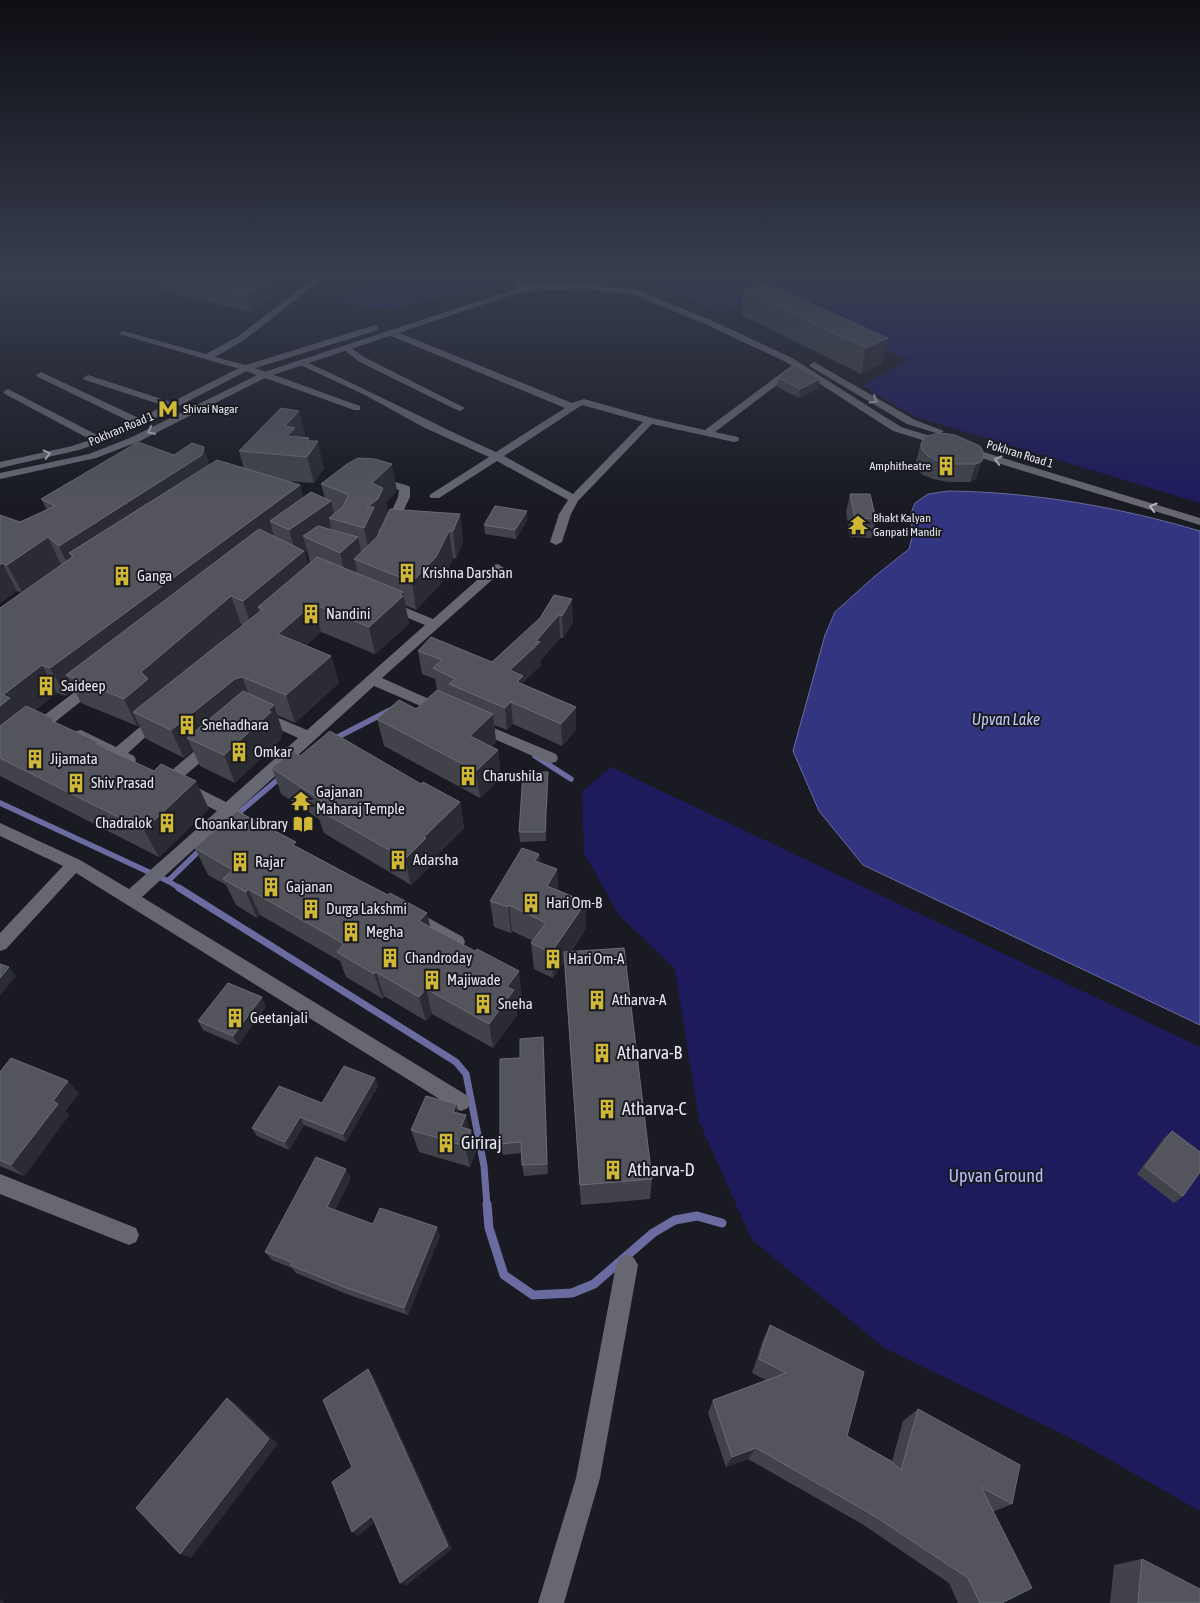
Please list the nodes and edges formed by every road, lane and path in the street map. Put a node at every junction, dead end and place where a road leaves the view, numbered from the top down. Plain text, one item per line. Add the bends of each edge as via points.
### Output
1 (185, 351) edge
2 (219, 351) edge
3 (304, 351) edge
4 (338, 351) edge
5 (351, 351) edge
6 (435, 351) edge
7 (768, 351) edge
8 (788, 351) edge
9 (208, 357) junction
10 (301, 363) junction
11 (797, 365) junction
12 (246, 368) junction
13 (264, 374) junction
14 (41, 375) dead end
15 (88, 378) dead end
16 (8, 392) dead end
17 (171, 406) junction
18 (572, 407) junction
19 (357, 408) dead end
20 (460, 408) dead end
21 (650, 421) junction
22 (139, 422) junction
23 (911, 422) junction
24 (898, 429) junction
25 (707, 433) junction
26 (734, 439) dead end
27 (99, 440) junction
28 (498, 457) junction
29 (0, 466) edge
30 (0, 476) edge
31 (365, 480) edge
32 (435, 496) dead end
33 (574, 499) junction
34 (1181, 505) dead end
35 (1200, 522) edge
36 (385, 539) edge
37 (556, 542) dead end
38 (498, 568) dead end
39 (375, 599) edge
40 (434, 624) junction
41 (103, 676) edge
42 (373, 680) junction
43 (168, 710) edge
44 (251, 711) edge
45 (49, 719) junction
46 (28, 735) edge
47 (311, 735) junction
48 (221, 736) edge
49 (330, 743) edge
50 (117, 754) junction
51 (551, 758) dead end
52 (170, 780) junction
53 (229, 810) junction
54 (253, 824) edge
55 (0, 829) edge
56 (74, 864) junction
57 (130, 898) junction
58 (404, 911) edge
59 (0, 944) edge
60 (471, 950) edge
61 (461, 1102) dead end
62 (0, 1184) edge
63 (129, 1235) dead end
64 (627, 1265) dead end
65 (551, 1603) edge

1 - 9 street
2 - 9 street
3 - 12 street, Pokhran Road 1
4 - 10 street, Pokhran Road 1
5 - 20 street
6 - 18 street
7 - 11 street, Pokhran Road 1
8 -> 23 street, Pokhran Road 1
9 - 12 street
10 - 13 street, Pokhran Road 1
10 - 28 street
11 - 24 street, Pokhran Road 1
11 - 25 street
12 - 13 street
12 - 17 street, Pokhran Road 1
13 - 19 street
13 -> 30 street, Pokhran Road 1 via 136,439 92,456
14 - 22 street
15 - 17 street
16 - 27 street
17 - 22 street, Pokhran Road 1
18 - 21 street via 584,402
18 - 28 street
21 - 25 street
21 - 33 street
22 - 27 street, Pokhran Road 1
23 - 24 street
23 - 34 street, Pokhran Road 1
35 -> 24 street, Pokhran Road 1
25 - 26 street
29 -> 27 street, Pokhran Road 1
28 - 32 street
28 - 33 street
31 - 36 street via 406,488
33 - 37 street via 565,514
38 - 40 street
39 - 40 street
40 - 42 street
41 - 45 street
42 - 47 street
42 - 51 street
43 - 50 street
44 - 47 street
45 - 46 street
45 - 50 street
47 - 49 street
47 - 53 street
48 - 52 street
50 - 52 street
52 - 53 street
53 - 54 street
53 - 57 street
55 - 56 street
56 - 57 street
56 - 59 street
57 - 61 street
58 - 60 street
62 - 63 street
64 - 65 street via 588,1478

